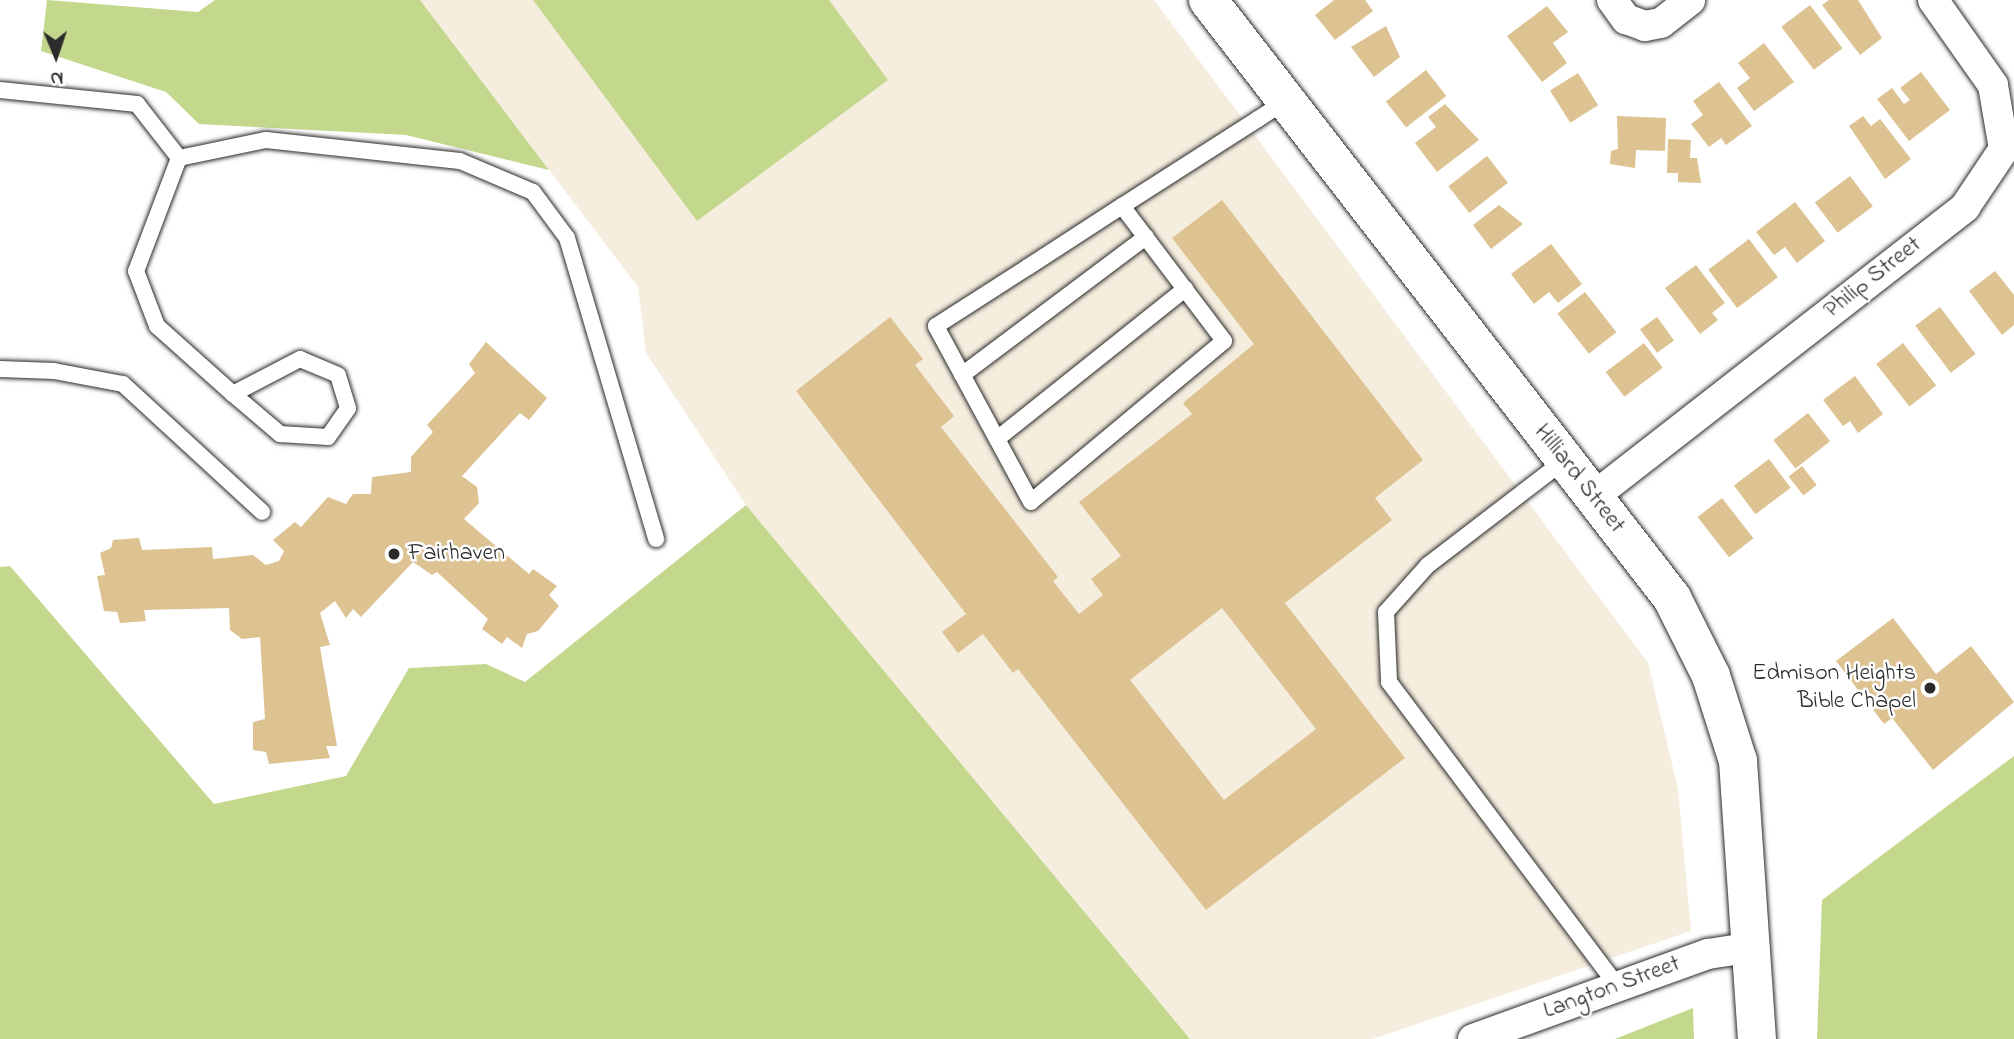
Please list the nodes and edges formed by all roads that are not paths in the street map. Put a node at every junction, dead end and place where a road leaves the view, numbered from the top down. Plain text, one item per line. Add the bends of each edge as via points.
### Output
1 (1208, 0) edge
2 (1612, 0) edge
3 (1690, 0) edge
4 (1933, 0) edge
5 (0, 90) edge
6 (1284, 102) junction
7 (179, 158) junction
8 (1122, 206) junction
9 (1146, 237) junction
10 (1185, 289) junction
11 (0, 369) edge
12 (962, 375) junction
13 (233, 394) junction
14 (997, 439) junction
15 (1566, 460) junction
16 (1593, 496) junction
17 (262, 512) dead end
18 (656, 539) dead end
19 (1754, 947) junction
20 (1617, 986) junction
21 (1473, 1039) edge
22 (1757, 1039) edge

1 - 6 street, Hilliard Street
2 - 3 street via 1626,19 1646,26 1661,23
4 - 16 street, Philip Street via 1993,85 2004,149 1997,161 1965,207
5 - 7 lane via 137,104
6 - 8 lane
6 - 15 street, Hilliard Street
7 - 13 lane via 136,271 158,326
7 - 18 lane via 266,140 460,161 533,192 566,238
8 - 9 lane
8 - 12 lane via 936,326
9 - 10 lane
9 - 12 lane
10 - 14 lane
10 - 14 lane via 1224,341 1031,502
11 - 17 lane via 54,371 123,384
12 - 14 lane
13 - 13 lane via 279,433 328,437 348,408 338,375 300,359
15 - 16 street, Hilliard Street
15 - 20 lane via 1428,565 1386,612 1389,682
16 - 19 street, Hilliard Street via 1672,598 1711,676 1738,761
19 - 20 street, Langton Street via 1707,954
19 - 22 street, Hilliard Street
20 - 21 street, Langton Street

